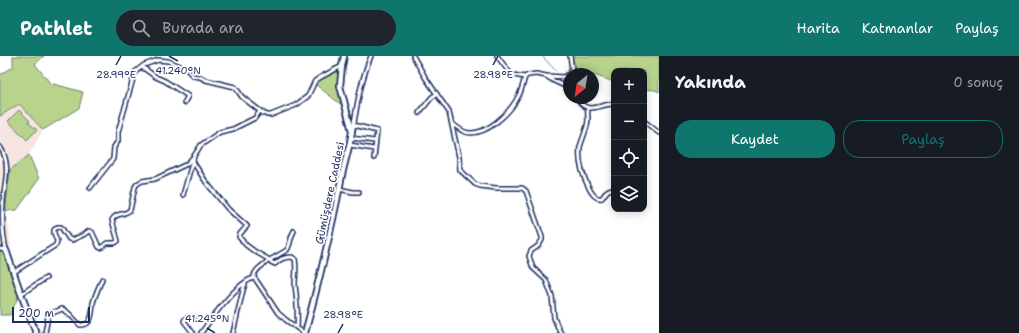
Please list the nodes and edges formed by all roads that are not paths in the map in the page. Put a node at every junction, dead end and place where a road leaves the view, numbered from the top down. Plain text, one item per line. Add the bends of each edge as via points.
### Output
1 (344, 56) edge
2 (371, 56) edge
3 (413, 56) edge
4 (497, 56) edge
5 (570, 56) edge
6 (342, 66) junction
7 (142, 67) junction
8 (572, 68) edge
9 (546, 76) junction
10 (563, 77) edge
11 (524, 78) junction
12 (563, 85) edge
13 (437, 94) junction
14 (184, 103) dead end
15 (582, 104) edge
16 (611, 104) edge
17 (588, 108) junction
18 (260, 111) junction
19 (419, 113) dead end
20 (647, 123) edge
21 (452, 124) junction
22 (354, 125) junction
23 (352, 131) junction
24 (659, 133) edge
25 (351, 138) junction
26 (376, 141) junction
27 (350, 146) junction
28 (0, 147) edge
29 (374, 149) junction
30 (194, 156) junction
31 (374, 158) dead end
32 (90, 188) dead end
33 (339, 189) junction
34 (611, 189) edge
35 (359, 192) dead end
36 (183, 195) dead end
37 (294, 231) dead end
38 (0, 249) edge
39 (6, 250) junction
40 (268, 261) junction
41 (14, 272) junction
42 (46, 278) dead end
43 (254, 278) junction
44 (102, 279) dead end
45 (248, 281) junction
46 (21, 294) junction
47 (194, 317) dead end
48 (297, 328) junction
49 (36, 333) edge
50 (45, 333) edge
51 (193, 333) edge
52 (201, 333) edge
53 (233, 333) edge
54 (304, 333) edge
55 (561, 333) edge

1 - 6 street, Gümüşdere Caddesi
2 - 22 street via 363,77
3 - 13 street
4 - 11 street via 510,73
5 - 8 street
6 - 18 street via 315,81 308,96 296,105 271,115
6 - 23 street, Gümüşdere Caddesi via 340,86
7 - 14 street via 188,96
7 - 18 street via 158,60 168,61 185,68 193,76 234,87
7 - 32 street via 136,72 118,132 118,141 114,147 113,159
9 - 10 street
9 - 11 street via 537,74
9 - 12 street
11 - 21 street via 520,95 511,109 487,128 478,132 467,132
13 - 19 street
13 - 21 street via 449,112
15 - 17 street
16 - 17 street
17 - 34 street via 588,124 580,152 583,174 590,189 598,198 602,198
18 - 30 street via 255,118 233,129 220,132 201,145
20 - 24 street
21 - 55 street via 460,170 475,184 496,188 522,188 526,191 542,237 529,256 532,268 546,280 552,296 554,318
22 - 23 street
22 - 26 street via 377,131
23 - 25 street, Gümüşdere Caddesi
25 - 26 street
25 - 27 street, Gümüşdere Caddesi
26 - 29 street
27 - 29 street
27 - 33 street, Gümüşdere Caddesi
28 - 39 street via 6,160 7,171 3,203
29 - 31 street
30 - 36 street
30 - 40 street via 193,161 206,182 228,209 247,226 239,237
30 - 41 street via 187,164 155,179 137,184 130,210 112,220 118,241 115,243 107,243 101,248 92,232 89,231 72,240 61,227 57,227 54,230 56,245
33 - 35 street
33 - 54 street, Gümüşdere Caddesi via 327,251
37 - 40 street via 289,248
38 - 39 street
39 - 41 street
40 - 43 street via 255,272
40 - 48 street via 275,264 286,257 295,259
41 - 46 street
42 - 46 street
43 - 45 street
43 - 48 street via 278,313
44 - 50 street via 93,304 91,319 85,325 80,325 62,308 48,316
45 - 52 street via 234,293
45 - 53 street via 243,290
46 - 49 street
47 - 51 street via 184,321
48 - 54 street

